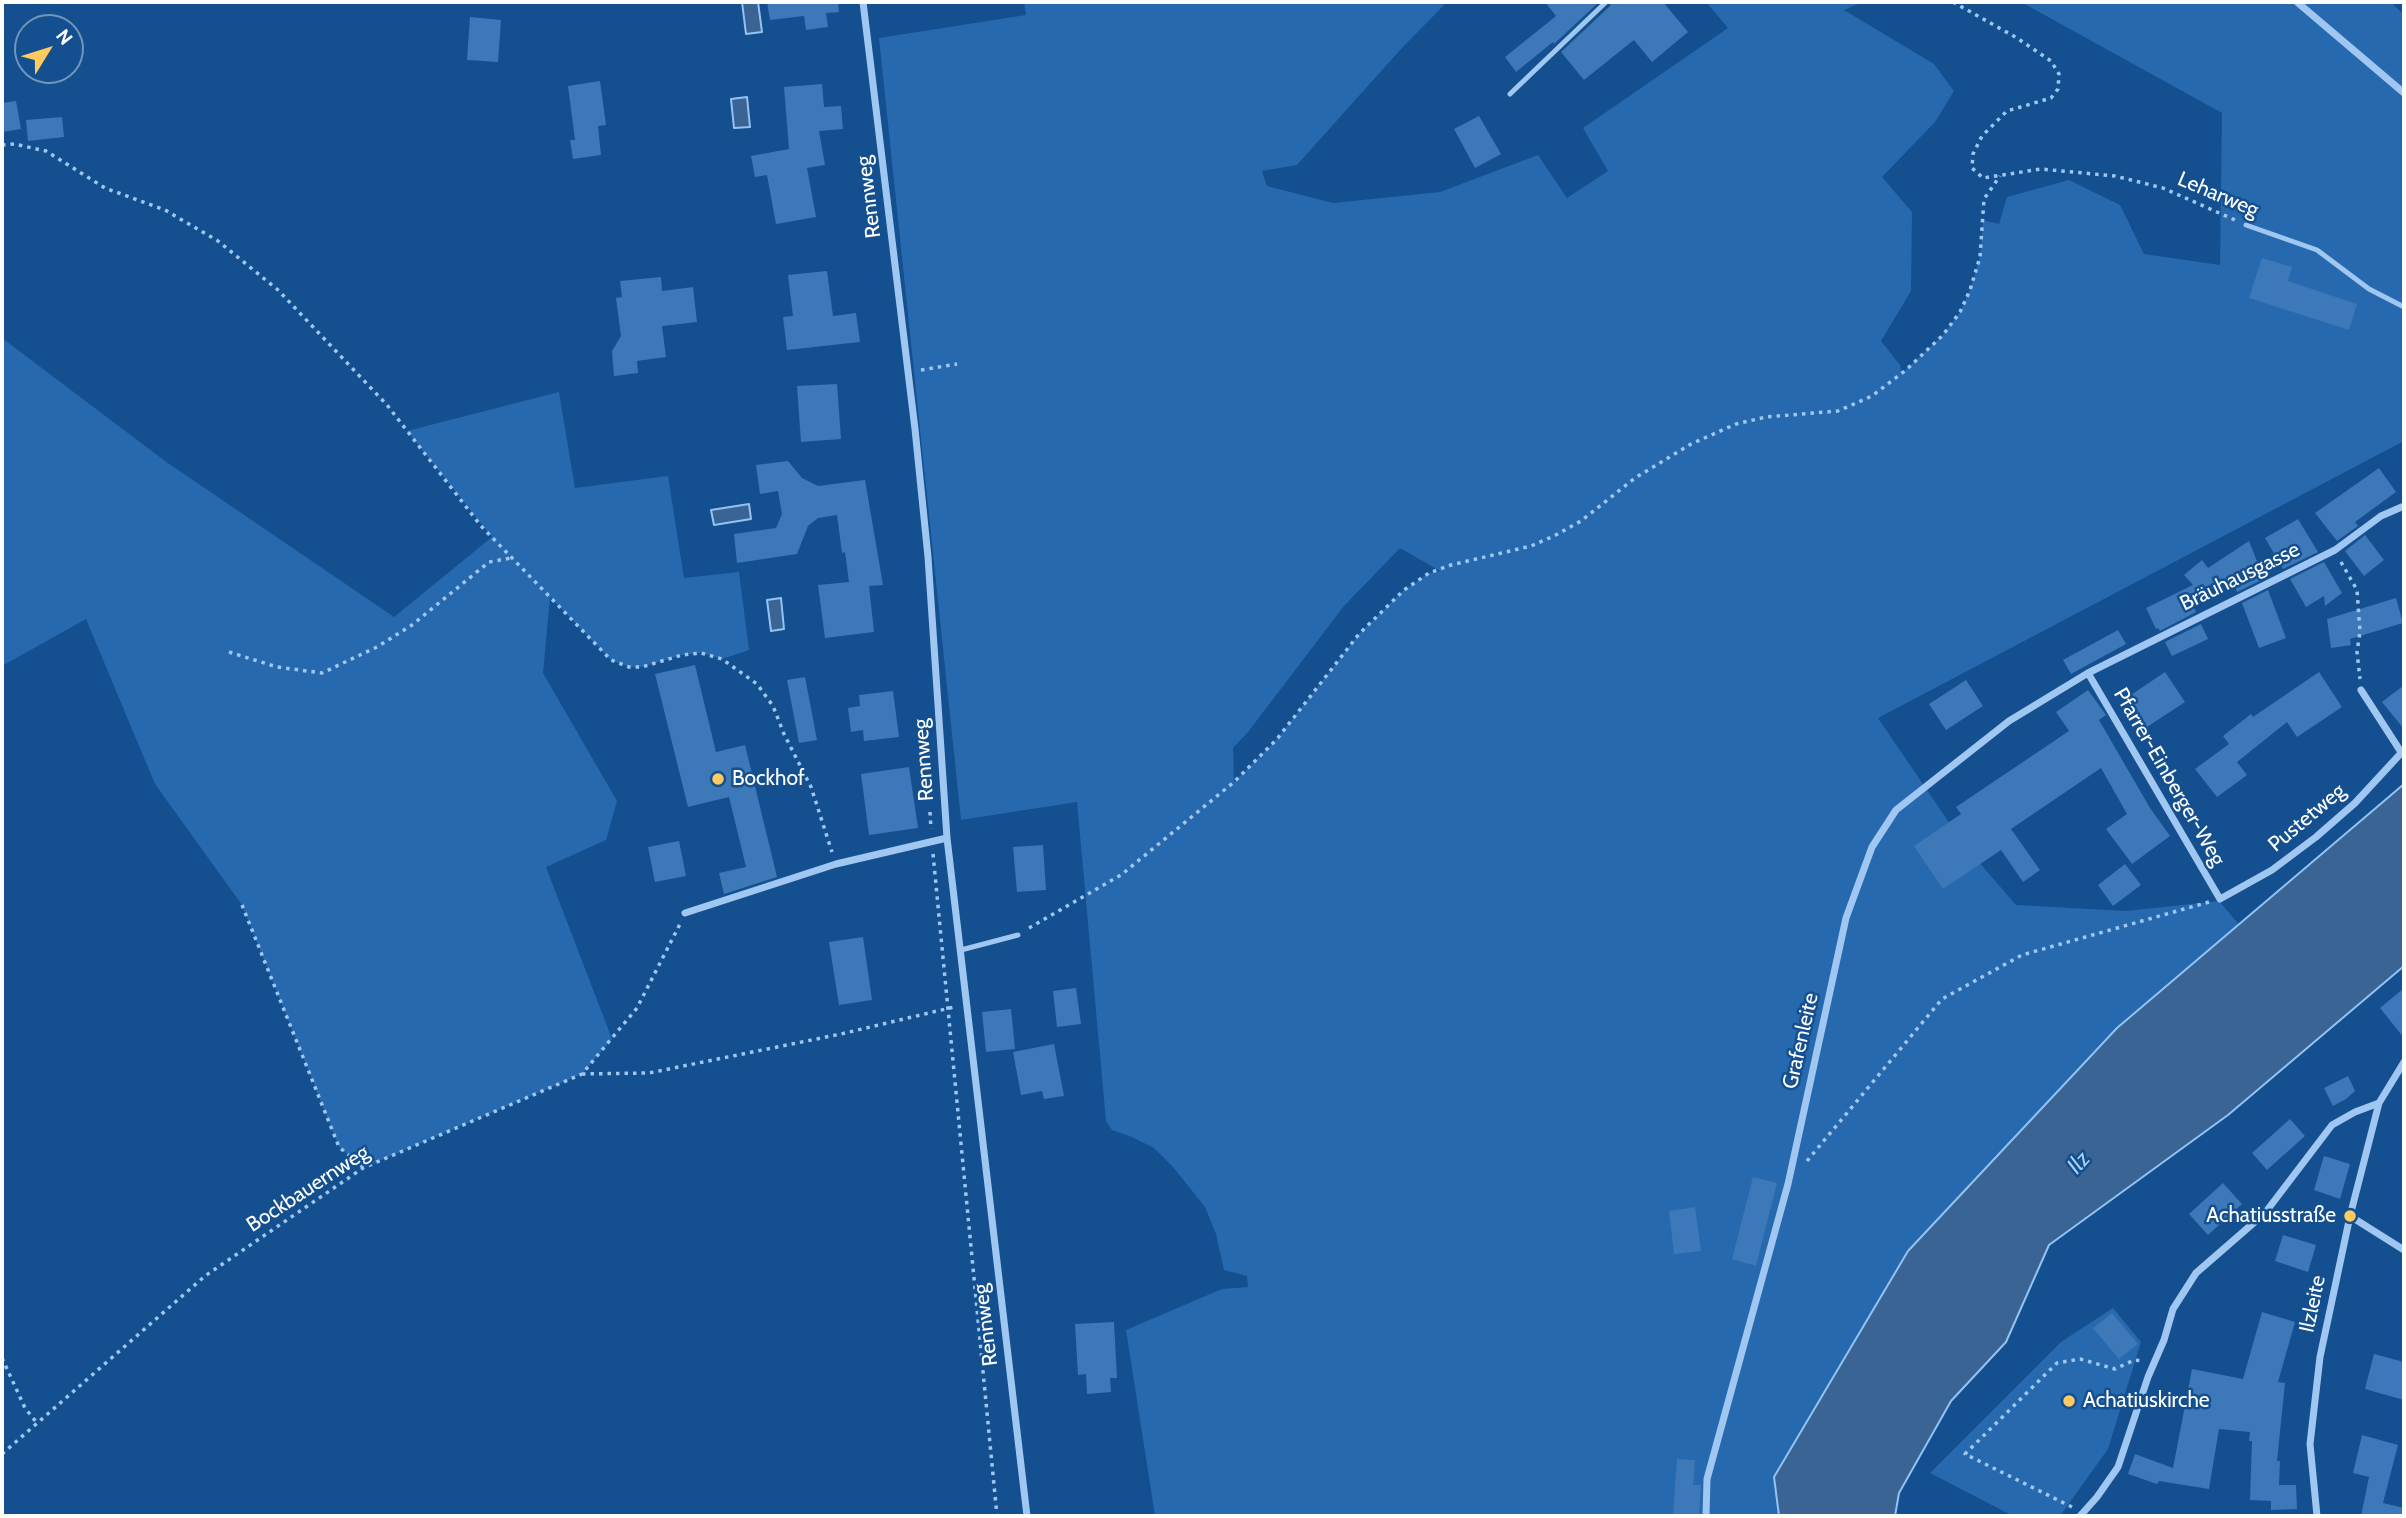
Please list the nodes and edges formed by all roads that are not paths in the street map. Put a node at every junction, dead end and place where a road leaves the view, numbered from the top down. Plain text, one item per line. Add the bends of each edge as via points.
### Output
1 (863, 2) edge
2 (1606, 2) edge
3 (2297, 2) edge
4 (2404, 93) edge
5 (1510, 94) dead end
6 (2246, 225) road end
7 (2404, 307) edge
8 (2404, 506) edge
9 (2088, 673) junction
10 (2361, 690) road end
11 (2403, 751) edge
12 (947, 838) junction
13 (2220, 899) joint
14 (685, 913) road end
15 (1018, 935) road end
16 (961, 950) junction
17 (2404, 1062) edge
18 (2379, 1103) junction
19 (2350, 1216) junction
20 (2404, 1250) edge
21 (2082, 1514) edge
22 (1027, 1516) edge
23 (1706, 1516) edge
24 (2317, 1516) edge

1 - 12 street, Rennweg via 929,557
2 - 5 lane
3 - 4 street
6 - 7 lane, Leharweg via 2317,250 2369,289
8 - 9 street, Bräuhausgasse via 2381,516 2335,551
9 - 13 street, Pfarrer-Einberger-Weg
9 - 23 street, Grafenleite via 2009,721 1896,810 1872,847 1846,918 1788,1184 1707,1479
10 - 11 street
11 - 13 street, Pustetweg via 2315,838 2272,870
12 - 14 street via 836,864
12 - 16 street, Rennweg
15 - 16 lane
16 - 22 street, Rennweg
17 - 18 street, Ilzleite
18 - 19 street, Ilzleite
18 - 21 street via 2332,1125 2265,1213 2196,1273 2173,1309 2118,1467
19 - 20 street
19 - 24 street, Ilzleite via 2314,1403 2311,1444

